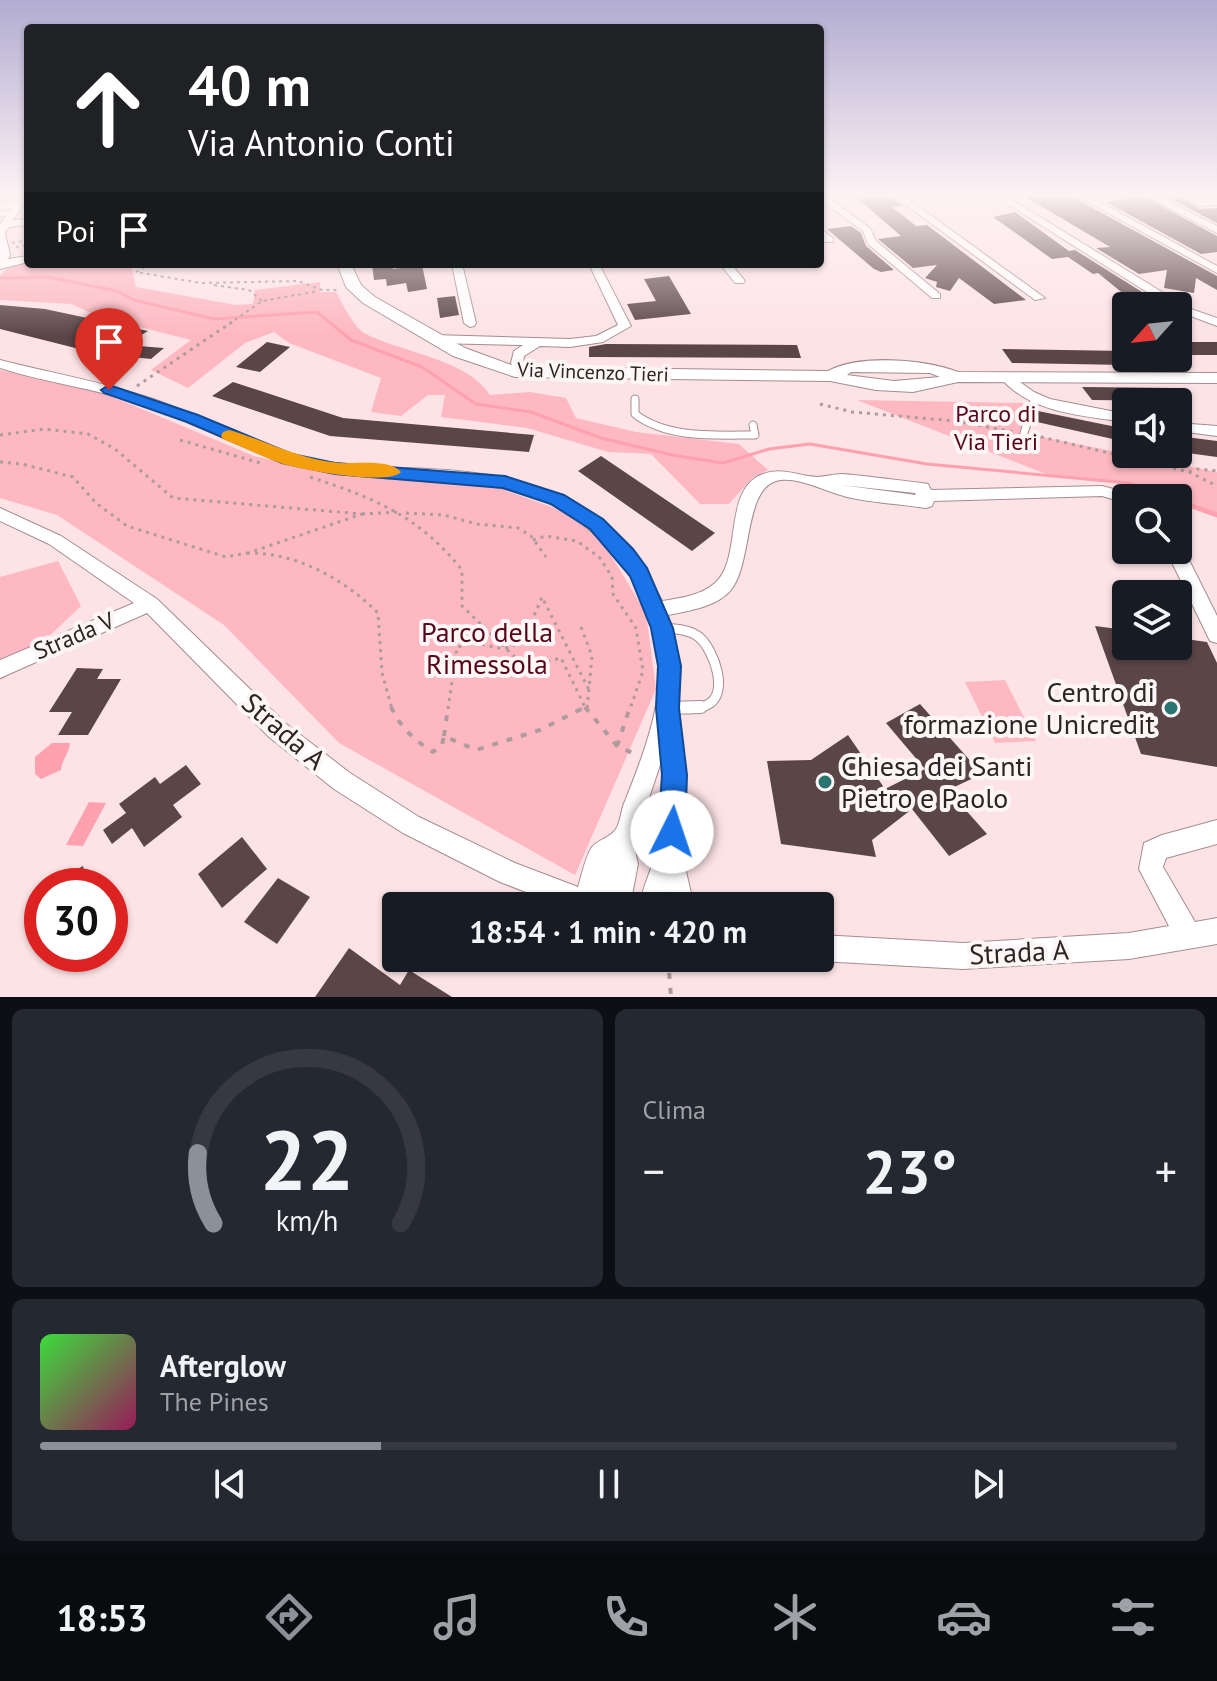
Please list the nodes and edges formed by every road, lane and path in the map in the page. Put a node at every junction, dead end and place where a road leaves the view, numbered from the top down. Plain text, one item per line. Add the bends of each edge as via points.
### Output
1 (2, 243) edge
2 (873, 243) edge
3 (962, 243) edge
4 (1076, 243) edge
5 (1167, 243) edge
6 (24, 260) edge
7 (0, 265) edge
8 (144, 268) edge
9 (346, 268) edge
10 (458, 268) edge
11 (596, 268) edge
12 (728, 268) edge
13 (1217, 270) edge
14 (739, 281) dead end
15 (201, 283) junction
16 (354, 287) junction
17 (322, 290) junction
18 (936, 296) dead end
19 (1039, 298) dead end
20 (262, 301) junction
21 (1217, 322) edge
22 (470, 323) dead end
23 (434, 339) junction
24 (538, 342) junction
25 (0, 364) edge
26 (521, 372) junction
27 (1007, 377) junction
28 (1217, 378) edge
29 (124, 394) junction
30 (1035, 398) junction
31 (635, 399) dead end
32 (820, 404) dead end
33 (1112, 415) edge
34 (753, 425) dead end
35 (1192, 428) edge
36 (1217, 431) edge
37 (1024, 433) junction
38 (0, 435) edge
39 (180, 440) dead end
40 (0, 462) edge
41 (269, 465) dead end
42 (1217, 471) edge
43 (1189, 472) junction
44 (302, 474) dead end
45 (1217, 486) edge
46 (1112, 494) edge
47 (402, 513) junction
48 (0, 514) edge
49 (362, 514) junction
50 (533, 540) junction
51 (247, 553) junction
52 (546, 557) dead end
53 (1182, 564) edge
54 (150, 604) junction
55 (658, 619) junction
56 (581, 627) dead end
57 (1217, 635) edge
58 (503, 649) junction
59 (0, 669) edge
60 (590, 692) junction
61 (585, 707) junction
62 (667, 708) junction
63 (444, 736) junction
64 (617, 746) junction
65 (650, 761) junction
66 (634, 806) junction
67 (673, 812) junction
68 (1217, 832) edge
69 (621, 841) junction
70 (670, 852) junction
71 (559, 892) edge
72 (596, 892) edge
73 (620, 892) edge
74 (654, 892) edge
75 (664, 892) edge
76 (682, 892) edge
77 (1217, 931) edge
78 (1189, 936) junction
79 (834, 949) edge
80 (669, 972) edge
81 (671, 997) edge

1 - 7 street via 5,255
2 - 18 street
3 - 19 street
4 - 21 street via 1200,317
5 - 13 street
6 - 7 street
8 - 15 path via 136,272
9 - 16 street
10 - 22 street
11 - 24 street via 625,326 599,339
12 - 14 street
15 - 17 path via 298,281
15 - 20 path via 249,290
16 - 17 path
16 - 23 street, Via Vincenzo Tieri
17 - 20 path
20 - 29 path
23 - 24 street
23 - 26 street, Via Vincenzo Tieri via 471,358
24 - 26 street via 518,354
25 - 29 street
26 - 27 street, Via Vincenzo Tieri
27 - 28 street, Via Vincenzo Tieri
27 - 30 street
29 - 55 street via 288,459 335,468 488,479 540,492 585,515 610,537 639,573
30 - 33 street
30 - 37 lane
31 - 34 lane via 635,414 643,422 696,434 755,435
32 - 37 path
35 - 36 street
37 - 43 path
38 - 49 path via 76,430 114,447 173,498
39 - 41 path
40 - 51 path via 73,477 127,526 226,557
42 - 43 path
43 - 45 path
44 - 47 path
46 - 55 street via 924,496 926,502 780,475 762,481 747,498 735,569 725,586
47 - 49 path
47 - 50 path via 518,528
47 - 58 path via 443,543 462,570 462,606
48 - 54 street, Strada A via 55,540
49 - 51 path
50 - 52 path
50 - 64 path via 546,536 577,541 600,558 612,577 613,594 636,628 643,671
51 - 63 path via 291,558 328,574 373,608 378,613 383,683 394,716 419,746 433,752
53 - 57 street
54 - 59 street, Strada V
54 - 71 street, Strada A via 277,730 342,781 411,825
55 - 62 street via 670,666
55 - 62 lane via 696,634 705,644 714,659 719,692 700,708
56 - 60 path via 591,647
58 - 60 path via 523,642 542,597
58 - 61 path via 525,667 561,658
58 - 63 path via 476,643 457,647
60 - 61 path
61 - 63 path via 540,730 476,750
61 - 64 path
62 - 65 street
62 - 67 street via 679,744
64 - 65 path
65 - 66 street
66 - 67 street via 641,821 654,826
66 - 69 street
67 - 70 street
68 - 78 street via 1153,852 1151,869
69 - 72 street via 601,855
69 - 73 street via 626,864
70 - 74 street
70 - 75 street
70 - 76 street
77 - 78 street, Strada A
78 - 79 street, Strada A via 1129,946 963,956
80 - 81 path

